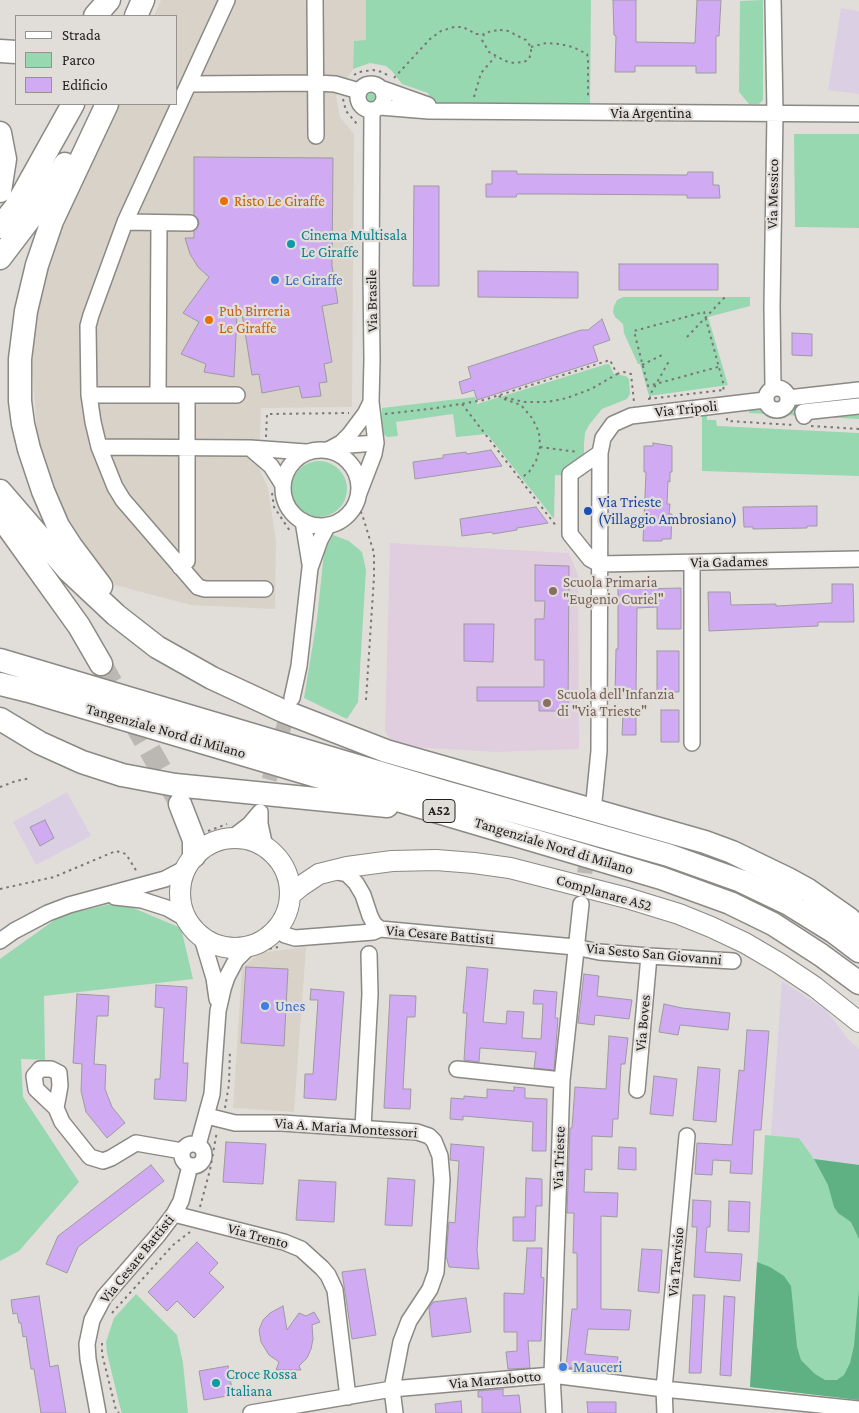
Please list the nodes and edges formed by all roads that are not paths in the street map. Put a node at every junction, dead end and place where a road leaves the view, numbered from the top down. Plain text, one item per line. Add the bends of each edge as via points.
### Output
1 (109, 0) edge
2 (122, 0) edge
3 (143, 0) edge
4 (227, 0) edge
5 (315, 0) edge
6 (774, 0) edge
7 (96, 15) edge
8 (114, 15) edge
9 (136, 15) edge
10 (0, 51) edge
11 (15, 52) edge
12 (316, 83) junction
13 (188, 84) junction
14 (388, 85) junction
15 (359, 91) junction
16 (72, 105) edge
17 (95, 105) edge
18 (107, 105) edge
19 (376, 108) junction
20 (444, 111) junction
21 (774, 113) junction
22 (859, 114) edge
23 (0, 133) edge
24 (316, 136) dead end
25 (0, 192) edge
26 (126, 222) junction
27 (159, 223) junction
28 (190, 223) dead end
29 (0, 227) edge
30 (0, 258) edge
31 (859, 390) edge
32 (769, 394) junction
33 (89, 395) junction
34 (158, 395) junction
35 (187, 395) junction
36 (237, 395) dead end
37 (859, 406) edge
38 (372, 408) junction
39 (804, 416) dead end
40 (376, 444) junction
41 (99, 447) junction
42 (187, 448) junction
43 (250, 448) junction
44 (332, 448) junction
45 (306, 452) junction
46 (593, 456) junction
47 (283, 485) junction
48 (0, 491) edge
49 (357, 499) junction
50 (0, 516) edge
51 (303, 521) junction
52 (328, 525) junction
53 (0, 537) edge
54 (859, 559) edge
55 (692, 563) junction
56 (600, 564) junction
57 (180, 567) junction
58 (310, 568) junction
59 (265, 590) dead end
60 (54, 591) junction
61 (0, 660) edge
62 (184, 663) junction
63 (101, 664) tunnel mouth
64 (0, 684) edge
65 (292, 698) tunnel mouth
66 (0, 720) edge
67 (692, 743) dead end
68 (594, 801) dead end
69 (180, 804) tunnel mouth
70 (441, 812) junction
71 (232, 829) junction
72 (265, 846) junction
73 (191, 853) junction
74 (283, 865) junction
75 (326, 872) junction
76 (290, 895) junction
77 (101, 896) junction
78 (581, 904) tunnel mouth
79 (188, 920) junction
80 (277, 928) junction
81 (859, 928) edge
82 (380, 930) junction
83 (201, 936) junction
84 (0, 942) edge
85 (250, 946) junction
86 (575, 947) junction
87 (859, 951) edge
88 (369, 954) dead end
89 (649, 956) junction
90 (733, 961) dead end
91 (859, 983) edge
92 (218, 1011) junction
93 (859, 1022) edge
94 (456, 1069) dead end
95 (562, 1080) junction
96 (636, 1090) dead end
97 (56, 1108) dead end
98 (207, 1116) junction
99 (363, 1128) junction
100 (688, 1136) dead end
101 (198, 1145) junction
102 (182, 1151) junction
103 (190, 1166) junction
104 (174, 1214) junction
105 (552, 1375) junction
106 (392, 1389) junction
107 (664, 1389) junction
108 (348, 1396) junction
109 (778, 1407) edge
110 (859, 1409) edge
111 (98, 1413) edge
112 (251, 1413) edge
113 (395, 1413) edge
114 (554, 1413) edge
115 (665, 1413) edge

1 - 7 highway
2 - 8 highway
3 - 9 highway
4 - 13 street
5 - 12 street
6 - 21 street, Via Messico
10 - 11 highway
12 - 13 street
12 - 15 street
12 - 24 street
13 - 26 street
14 - 15 street via 370,83
14 - 19 street via 385,97
14 - 20 street, Via Argentina
15 - 19 street via 359,103 364,108
16 - 29 highway via 15,208
17 - 30 highway via 47,194
18 - 62 highway via 52,221 37,265 22,340 20,401 43,491 62,533 101,586
19 - 20 street, Via Argentina
19 - 38 street, Via Brasile via 371,274
20 - 21 street, Via Argentina
21 - 22 street, Via Argentina
21 - 32 street, Via Messico
23 - 25 highway via 5,159
26 - 27 street
26 - 33 street via 88,326
27 - 28 street
27 - 34 street
31 - 32 street via 788,398 781,388
32 - 46 street, Via Tripoli via 724,397 619,420 610,428
33 - 34 street
33 - 41 street
34 - 35 street
35 - 36 street
35 - 42 street
37 - 39 street via 803,412
38 - 40 street, Via Brasile
38 - 44 street, Via Brasile via 350,434
40 - 44 street
40 - 49 street, Via Brasile
41 - 42 street
41 - 57 street via 123,500
42 - 43 street
42 - 57 street via 187,561
43 - 45 street
43 - 47 street via 266,460
44 - 45 street
44 - 49 street via 352,466 358,478
45 - 47 street via 291,464
46 - 56 street
46 - 56 street via 570,474 570,534 590,559
47 - 51 street via 285,500
48 - 62 highway via 69,571 116,615
49 - 52 street via 346,516
50 - 60 highway
51 - 52 street
51 - 58 street
52 - 58 street
53 - 60 highway
54 - 55 street, Via Gadames
55 - 56 street, Via Gadames
55 - 67 street
56 - 68 street via 599,751
57 - 59 street via 198,587 205,589
58 - 65 street via 299,666
60 - 63 highway
61 - 87 highway, Tangenziale Nord di Milano / A52 via 668,855 741,881 787,903
62 - 81 highway via 283,711 386,751 732,852 815,895
64 - 70 highway, Tangenziale Nord di Milano / A52
66 - 70 highway via 48,747 122,775 175,785
69 - 73 highway
70 - 91 highway, Tangenziale Nord di Milano / A52 via 661,878 730,903 773,924
71 - 72 main road
71 - 72 street via 249,825 260,812
71 - 73 main road
72 - 74 main road
73 - 77 street via 165,879
73 - 79 main road via 180,896
74 - 75 main road, Complanare A52
74 - 76 main road
75 - 76 main road, Complanare A52
75 - 82 street via 347,874 356,883 374,924
75 - 93 main road, Complanare A52 via 392,862 436,860 474,863 546,876 627,898 679,914 745,943 815,987
76 - 80 main road via 286,914
77 - 79 street via 142,900 167,908
77 - 84 street via 48,913
78 - 86 street, Via Trieste
79 - 83 main road
80 - 82 street, Via Cesare Battisti via 295,938
80 - 85 main road via 264,940
82 - 86 street, Via Cesare Battisti
83 - 85 main road via 228,947
83 - 92 street, Via Cesare Battisti via 214,978
85 - 92 street, Via Cesare Battisti via 226,977
86 - 89 street, Via Sesto San Giovanni
86 - 95 street, Via Trieste
88 - 99 street
89 - 90 street, Via Sesto San Giovanni
89 - 96 street, Via Boves
92 - 98 street, Via Cesare Battisti via 214,1074
94 - 95 street
95 - 105 street, Via Trieste
97 - 102 street via 65,1125 90,1157 96,1160 111,1158 136,1143
98 - 99 street, Via A. Maria Montessori via 235,1123
98 - 101 street, Via Cesare Battisti
99 - 106 street, Via A. Maria Montessori via 425,1134 436,1145 442,1169 435,1276 428,1294 404,1332
100 - 107 street, Via Tarvisio
101 - 102 street via 187,1145
101 - 103 street, Via Cesare Battisti via 203,1157 197,1165
102 - 103 street via 183,1160
103 - 104 street, Via Cesare Battisti via 181,1202
104 - 108 street, Via Trento via 284,1242 301,1249 322,1268 335,1290
104 - 111 street, Via Cesare Battisti via 104,1297 92,1320 88,1351
105 - 106 street, Via Marzabotto
105 - 107 street, Via Marzabotto
105 - 114 street, Via Trieste
106 - 108 street, Via Marzabotto
106 - 113 street, Via A. Maria Montessori
107 - 109 street, Via Marzabotto
107 - 115 street, Via Tarvisio
108 - 112 street, Via Marzabotto
109 - 110 street, Via Marzabotto

